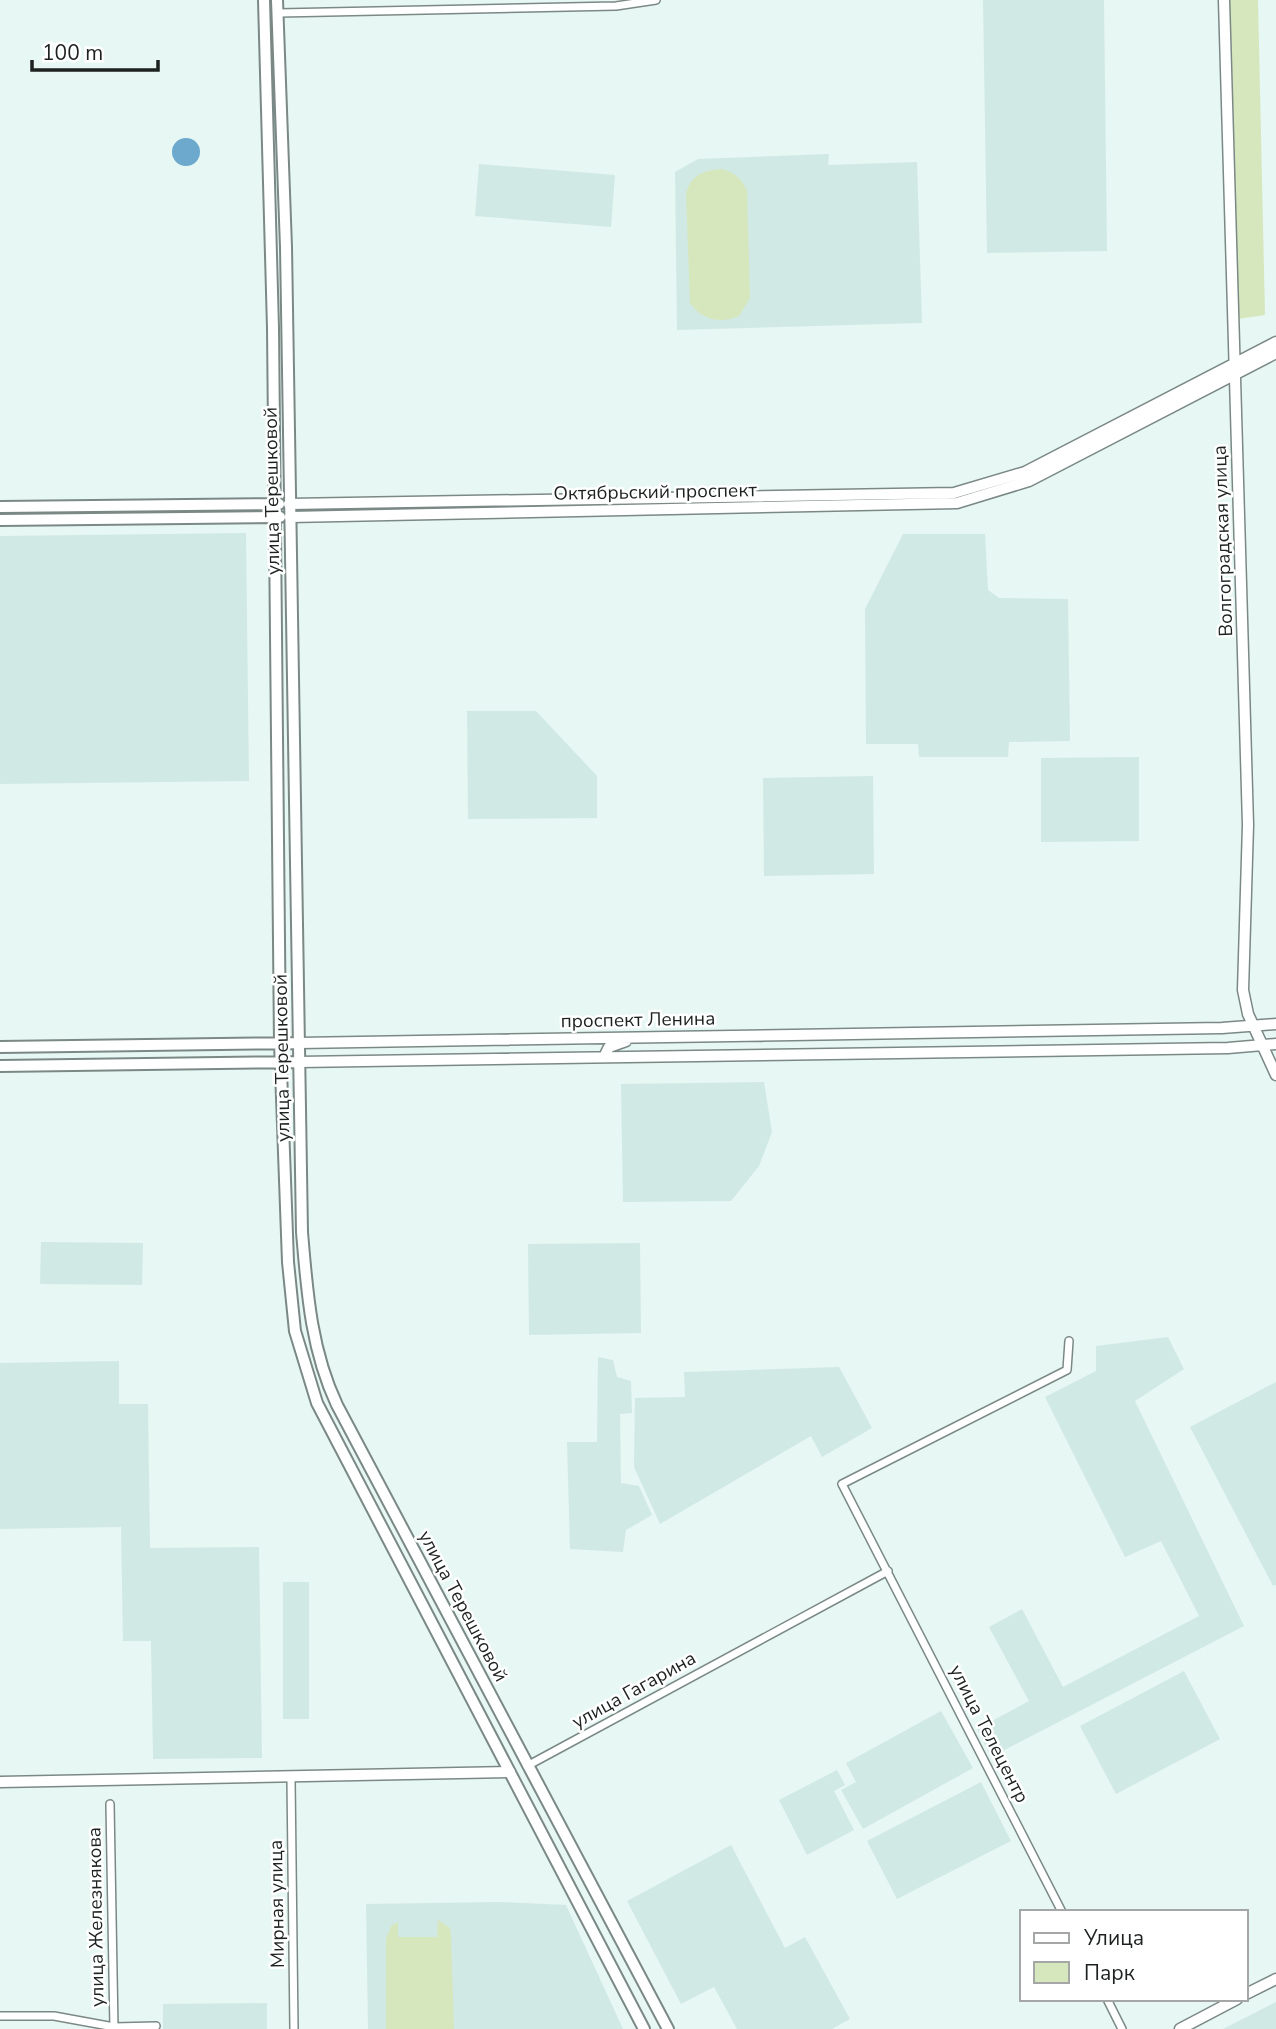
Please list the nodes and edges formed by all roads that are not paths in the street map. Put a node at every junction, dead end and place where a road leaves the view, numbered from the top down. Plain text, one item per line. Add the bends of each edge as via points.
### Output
1 (264, 0) edge
2 (277, 0) edge
3 (656, 0) edge
4 (1224, 0) edge
5 (279, 13) junction
6 (1276, 342) edge
7 (1276, 353) edge
8 (1234, 364) junction
9 (1235, 376) junction
10 (289, 503) junction
11 (274, 504) junction
12 (0, 507) edge
13 (273, 517) junction
14 (290, 517) junction
15 (0, 520) edge
16 (1276, 1024) edge
17 (1253, 1027) junction
18 (640, 1037) junction
19 (280, 1043) junction
20 (299, 1043) junction
21 (1276, 1044) edge
22 (1262, 1046) junction
23 (0, 1047) edge
24 (604, 1057) junction
25 (281, 1062) junction
26 (299, 1062) junction
27 (0, 1066) edge
28 (1276, 1075) edge
29 (1069, 1341) dead end
30 (888, 1572) junction
31 (527, 1766) junction
32 (510, 1772) junction
33 (291, 1779) junction
34 (0, 1782) edge
35 (110, 1804) dead end
36 (1061, 1910) edge
37 (1276, 1979) edge
38 (1248, 1993) edge
39 (1108, 2001) edge
40 (1233, 2001) edge
41 (0, 2016) edge
42 (156, 2026) dead end
43 (114, 2028) edge
44 (294, 2029) edge
45 (644, 2029) edge
46 (668, 2029) edge
47 (1122, 2029) edge
48 (1180, 2029) edge

1 - 11 main road, улица Терешковой
2 - 5 main road, улица Терешковой
3 - 5 street via 616,6
4 - 8 main road, Волгоградская улица
5 - 10 main road, улица Терешковой
6 - 8 main road, Октябрьский проспект
7 - 9 main road, Октябрьский проспект
8 - 9 main road, Волгоградская улица
8 - 10 main road, Октябрьский проспект via 1025,472 954,493
9 - 14 main road, Октябрьский проспект via 1029,481 957,503
9 - 17 main road, Волгоградская улица via 1248,825 1243,990
10 - 11 main road, Октябрьский проспект
10 - 14 main road, улица Терешковой
11 - 12 main road, Октябрьский проспект
11 - 13 main road, улица Терешковой
13 - 14 main road, Октябрьский проспект
13 - 15 main road, Октябрьский проспект
13 - 19 main road, улица Терешковой
14 - 20 main road, улица Терешковой
16 - 17 main road, проспект Ленина
17 - 18 main road, проспект Ленина
17 - 22 main road, Волгоградская улица
18 - 20 main road, проспект Ленина
18 - 24 main road via 609,1047
19 - 20 main road, проспект Ленина
19 - 23 main road, проспект Ленина
19 - 25 main road, улица Терешковой
20 - 26 main road, улица Терешковой
21 - 22 main road, проспект Ленина
22 - 24 main road, проспект Ленина
22 - 28 main road, Волгоградская улица
24 - 26 main road, проспект Ленина
25 - 26 main road, проспект Ленина
25 - 27 main road, проспект Ленина
25 - 32 main road, улица Терешковой via 292,1314 305,1370 317,1403
26 - 31 main road, улица Терешковой via 305,1273 310,1321 322,1367 337,1405
29 - 30 street via 1067,1370 842,1484
30 - 31 street, улица Гагарина
30 - 36 street, улица Телецентр
31 - 32 main road, улица Гагарина
31 - 46 main road, улица Терешковой
32 - 33 main road, улица Гагарина
32 - 45 main road, улица Терешковой
33 - 34 main road, улица Гагарина
33 - 44 street, Мирная улица
35 - 43 street, улица Железнякова
37 - 38 main road
39 - 47 street
40 - 48 main road
41 - 43 street via 54,2016
42 - 43 street

